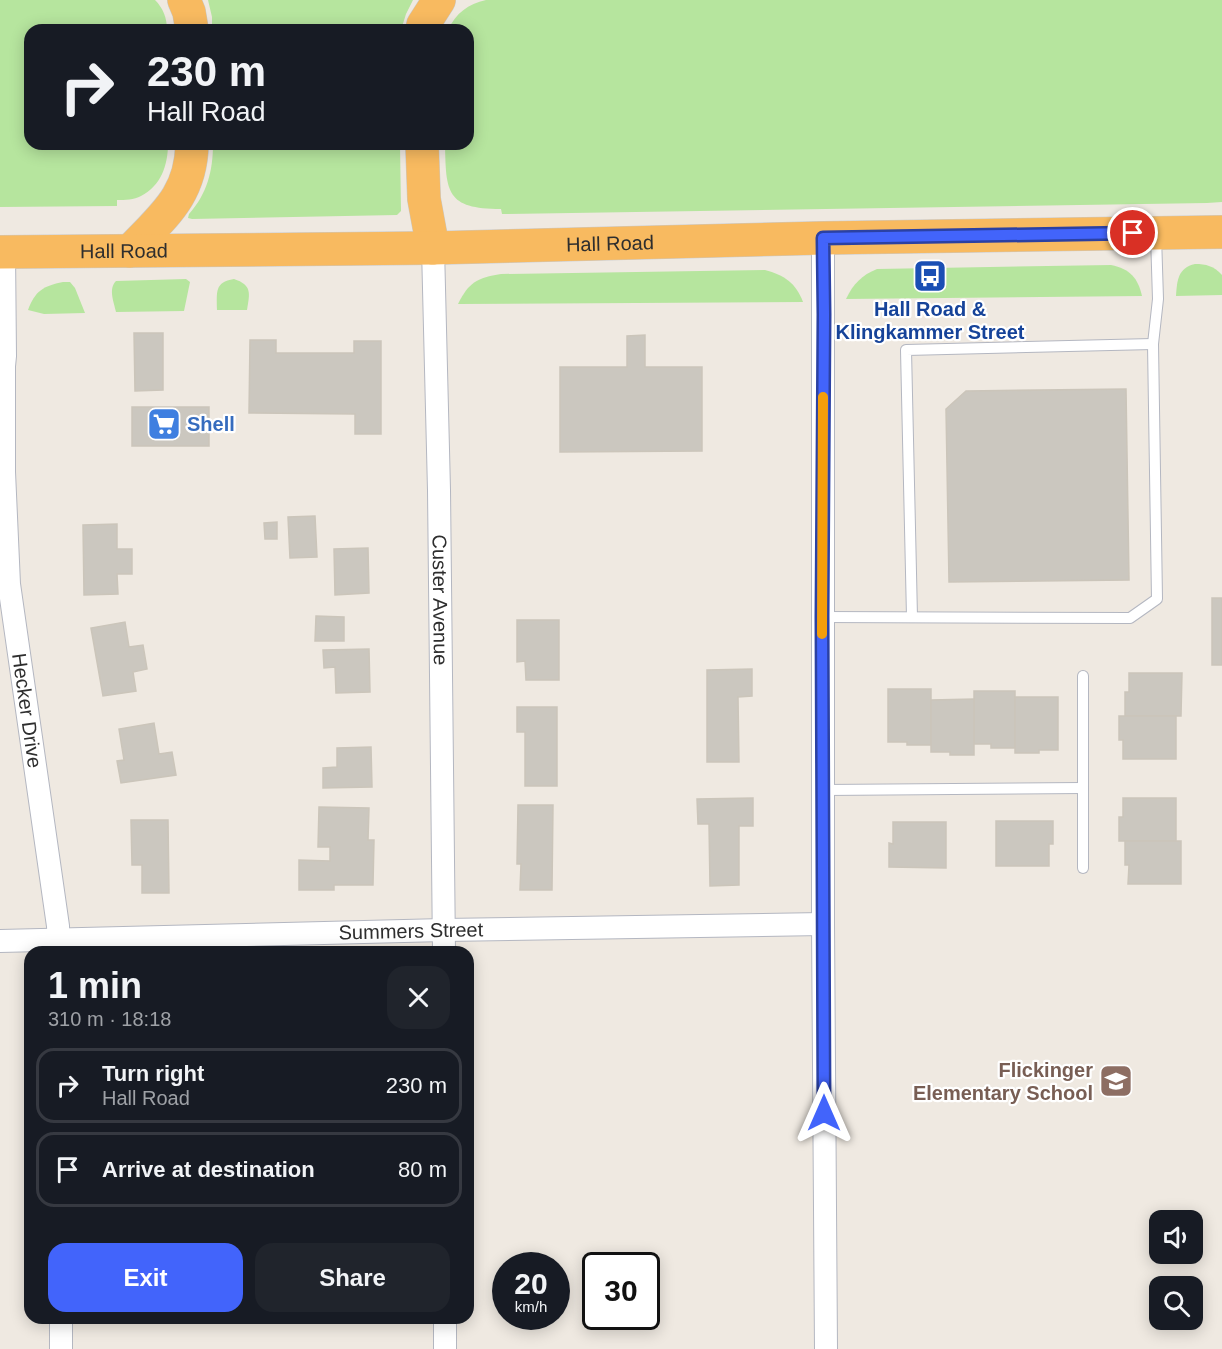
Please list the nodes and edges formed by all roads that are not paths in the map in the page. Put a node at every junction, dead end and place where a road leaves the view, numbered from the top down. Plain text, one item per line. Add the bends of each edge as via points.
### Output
1 (184, 0) edge
2 (439, 0) edge
3 (191, 24) edge
4 (424, 24) edge
5 (192, 150) edge
6 (422, 150) edge
7 (1222, 232) edge
8 (1156, 233) junction
9 (823, 238) junction
10 (433, 248) junction
11 (130, 251) junction
12 (2, 252) edge
13 (1153, 344) junction
14 (2, 472) edge
15 (822, 617) junction
16 (912, 617) junction
17 (1083, 676) dead end
18 (1083, 788) junction
19 (824, 790) junction
20 (1083, 868) dead end
21 (823, 924) junction
22 (0, 940) edge
23 (444, 941) edge
24 (59, 946) edge
25 (61, 1324) edge
26 (445, 1324) edge
27 (61, 1349) edge
28 (445, 1349) edge
29 (825, 1349) edge

1 - 3 highway
2 - 4 highway
5 - 11 highway via 186,184 173,206
6 - 10 highway via 424,200
7 - 8 highway, Hall Road
8 - 9 highway, Hall Road
8 - 13 lane via 1158,299
9 - 10 highway, Hall Road
9 - 15 street
10 - 11 highway, Hall Road
10 - 23 street, Custer Avenue
11 - 12 highway, Hall Road
12 - 14 street, Hecker Drive
13 - 16 lane via 1157,599 1130,618
13 - 16 lane via 906,350
14 - 24 street, Hecker Drive via 9,584
15 - 16 lane
15 - 19 street
17 - 18 lane
18 - 19 lane
18 - 20 lane
19 - 21 street
21 - 23 street, Summers Street
21 - 29 street
22 - 24 street, Summers Street
23 - 24 street, Summers Street
25 - 27 street
26 - 28 street

